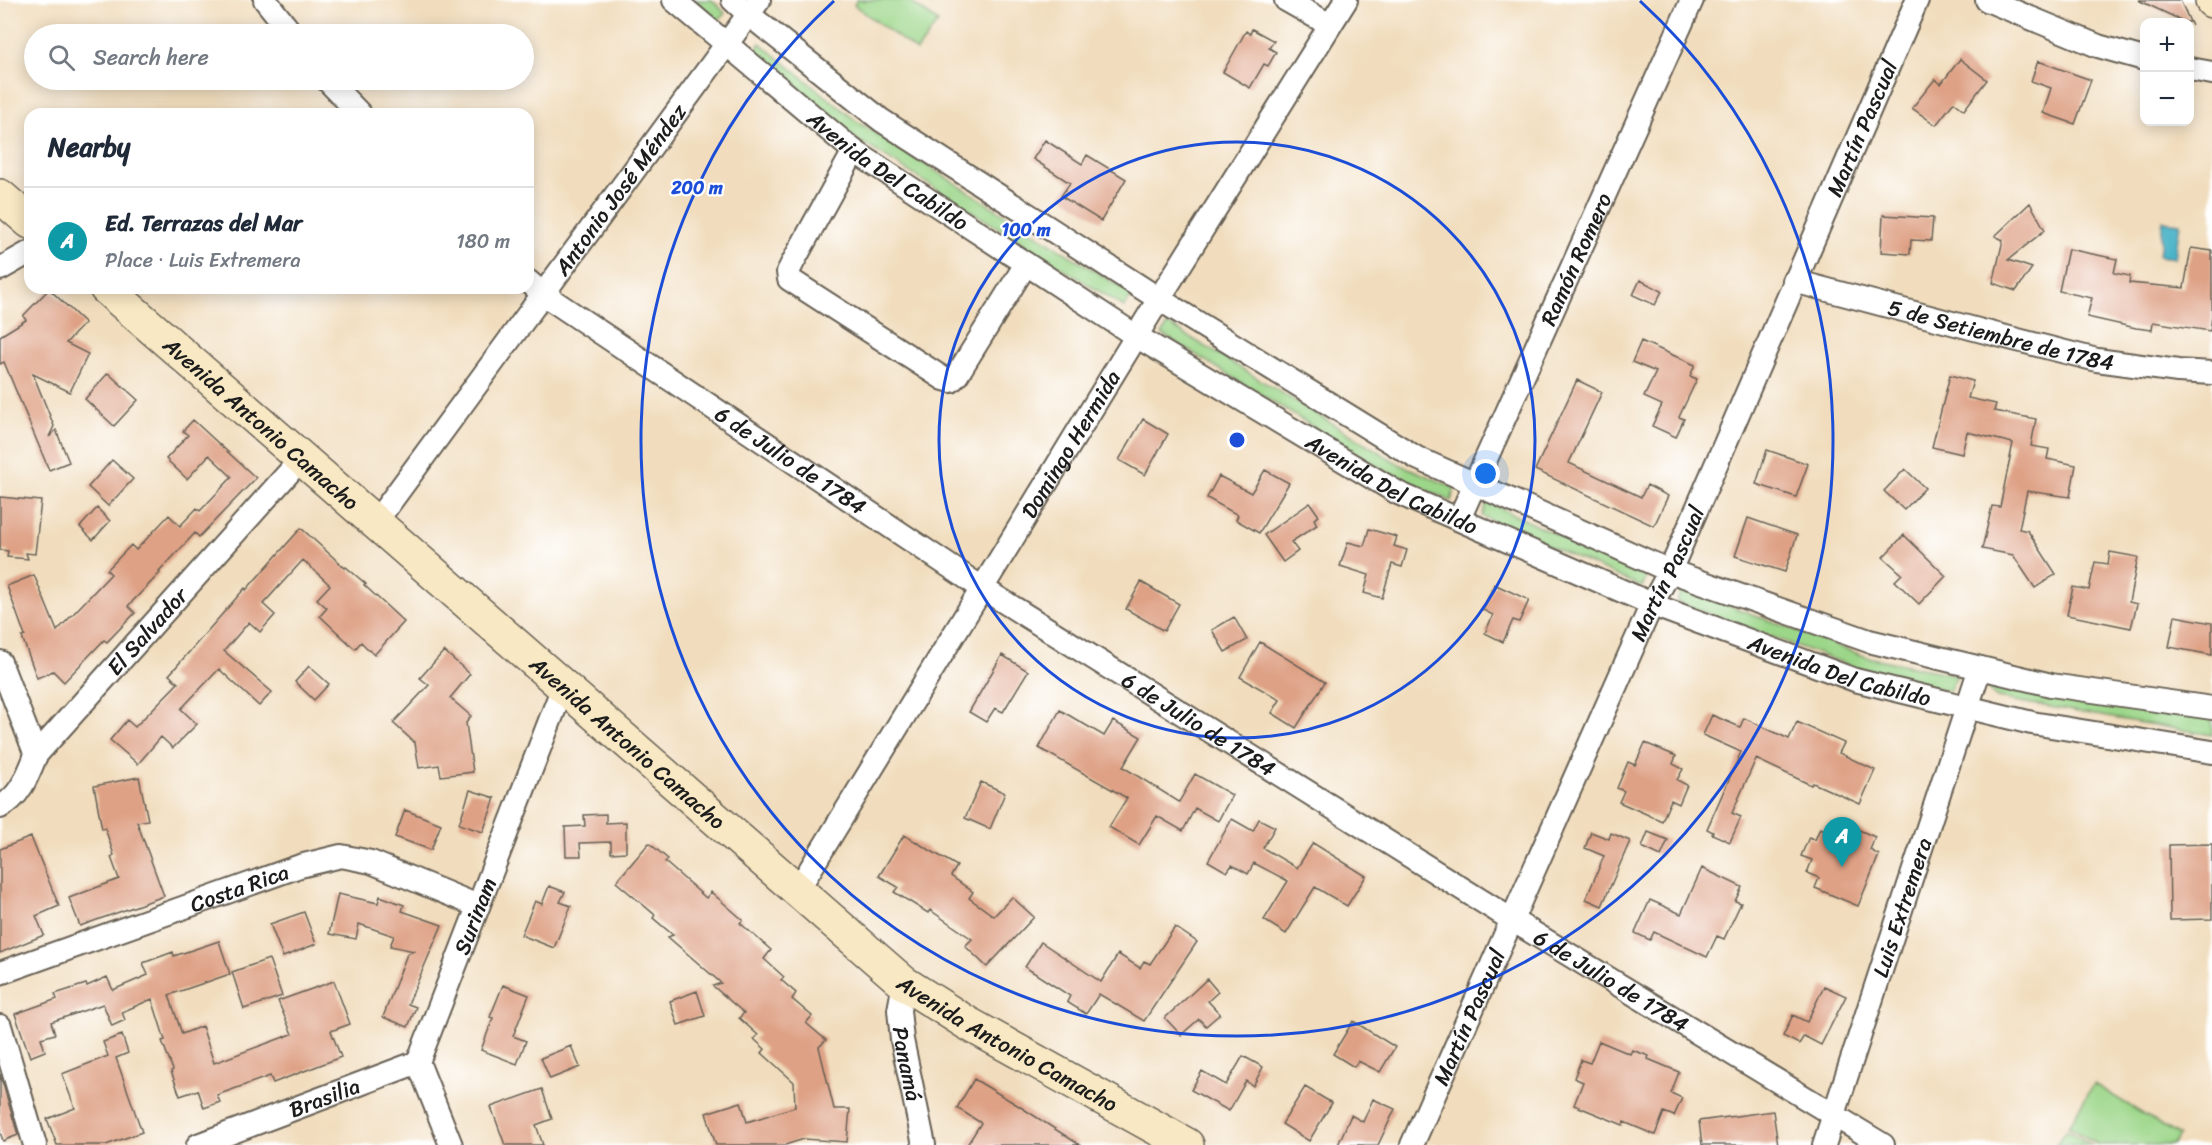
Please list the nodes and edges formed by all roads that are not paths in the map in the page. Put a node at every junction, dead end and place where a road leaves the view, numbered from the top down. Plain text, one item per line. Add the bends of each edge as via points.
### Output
1 (265, 0) edge
2 (674, 0) edge
3 (1286, 0) edge
4 (1346, 0) edge
5 (1692, 0) edge
6 (1917, 0) edge
7 (1987, 0) edge
8 (747, 5) edge
9 (284, 24) edge
10 (1330, 25) junction
11 (725, 45) junction
12 (2140, 58) edge
13 (2194, 70) edge
14 (2212, 73) edge
15 (337, 90) edge
16 (354, 108) edge
17 (854, 151) junction
18 (0, 196) edge
19 (24, 217) edge
20 (24, 255) edge
21 (1026, 264) junction
22 (0, 269) edge
23 (1794, 280) junction
24 (535, 287) edge
25 (113, 294) edge
26 (530, 294) edge
27 (1158, 299) junction
28 (1136, 336) junction
29 (2212, 373) edge
30 (302, 458) junction
31 (1476, 484) junction
32 (1459, 519) junction
33 (375, 523) junction
34 (1670, 571) junction
35 (982, 588) junction
36 (1652, 604) junction
37 (0, 662) edge
38 (1980, 668) junction
39 (563, 687) junction
40 (1968, 708) junction
41 (2212, 708) edge
42 (2212, 752) edge
43 (36, 755) junction
44 (0, 807) edge
45 (797, 891) junction
46 (478, 906) junction
47 (1512, 920) junction
48 (0, 973) edge
49 (903, 983) junction
50 (0, 1026) edge
51 (418, 1062) junction
52 (1834, 1115) junction
53 (35, 1145) edge
54 (198, 1145) edge
55 (451, 1145) edge
56 (924, 1145) edge
57 (1187, 1145) edge
58 (1412, 1145) edge
59 (1824, 1145) edge
60 (1883, 1145) edge

1 - 9 street
2 - 11 street, Avenida Del Cabildo
3 - 10 street
4 - 10 street, Domingo Hermida
5 - 31 street, Ramón Romero
6 - 23 street, Martín Pascual
7 - 12 street via 2098,46
8 - 11 street, Antonio José Méndez
8 - 27 street, Avenida Del Cabildo via 881,120
10 - 27 street, Domingo Hermida
11 - 17 street, Avenida Del Cabildo
11 - 24 street, Antonio José Méndez
13 - 14 street
15 - 16 street
17 - 21 street, Avenida Del Cabildo
17 - 21 street via 792,262 789,279 951,381
18 - 19 street
20 - 22 street
21 - 28 street, Avenida Del Cabildo
23 - 29 street, 5 de Setiembre de 1784 via 2097,360
23 - 34 street, Martín Pascual
24 - 35 street, 6 de Julio de 1784
25 - 30 street, Avenida Antonio Camacho
26 - 33 street, Antonio José Méndez
27 - 28 street, Domingo Hermida
27 - 31 street, Avenida Del Cabildo via 1417,458
28 - 32 street, Avenida Del Cabildo via 1398,493
28 - 35 street, Domingo Hermida
30 - 33 street, Avenida Antonio Camacho
30 - 43 street, El Salvador
31 - 32 street, Ramón Romero
31 - 34 street, Avenida Del Cabildo
32 - 36 street, Avenida Del Cabildo
33 - 39 street, Avenida Antonio Camacho
34 - 36 street, Martín Pascual
34 - 38 street, Avenida Del Cabildo via 1869,641
35 - 45 street, Domingo Hermida
35 - 47 street, 6 de Julio de 1784
36 - 40 street, Avenida Del Cabildo via 1855,680
36 - 47 street, Martín Pascual
37 - 43 street
38 - 40 street, Luis Extremera
38 - 41 street, Avenida Del Cabildo via 2051,685
39 - 45 street, Avenida Antonio Camacho
39 - 46 street, Surinam
40 - 42 street, Avenida Del Cabildo via 2032,723
40 - 52 street, Luis Extremera
43 - 44 street, El Salvador via 26,781 10,802
45 - 49 street, Avenida Antonio Camacho
46 - 48 street, Costa Rica via 371,862 341,856 300,866
46 - 51 street, Surinam
47 - 52 street, 6 de Julio de 1784
47 - 58 street, Martín Pascual
49 - 56 street, Panamá via 899,1010 902,1040
49 - 57 street, Avenida Antonio Camacho via 967,1023
50 - 53 street
51 - 54 street, Brasilia
51 - 55 street
52 - 59 street, Luis Extremera
52 - 60 street, 6 de Julio de 1784

